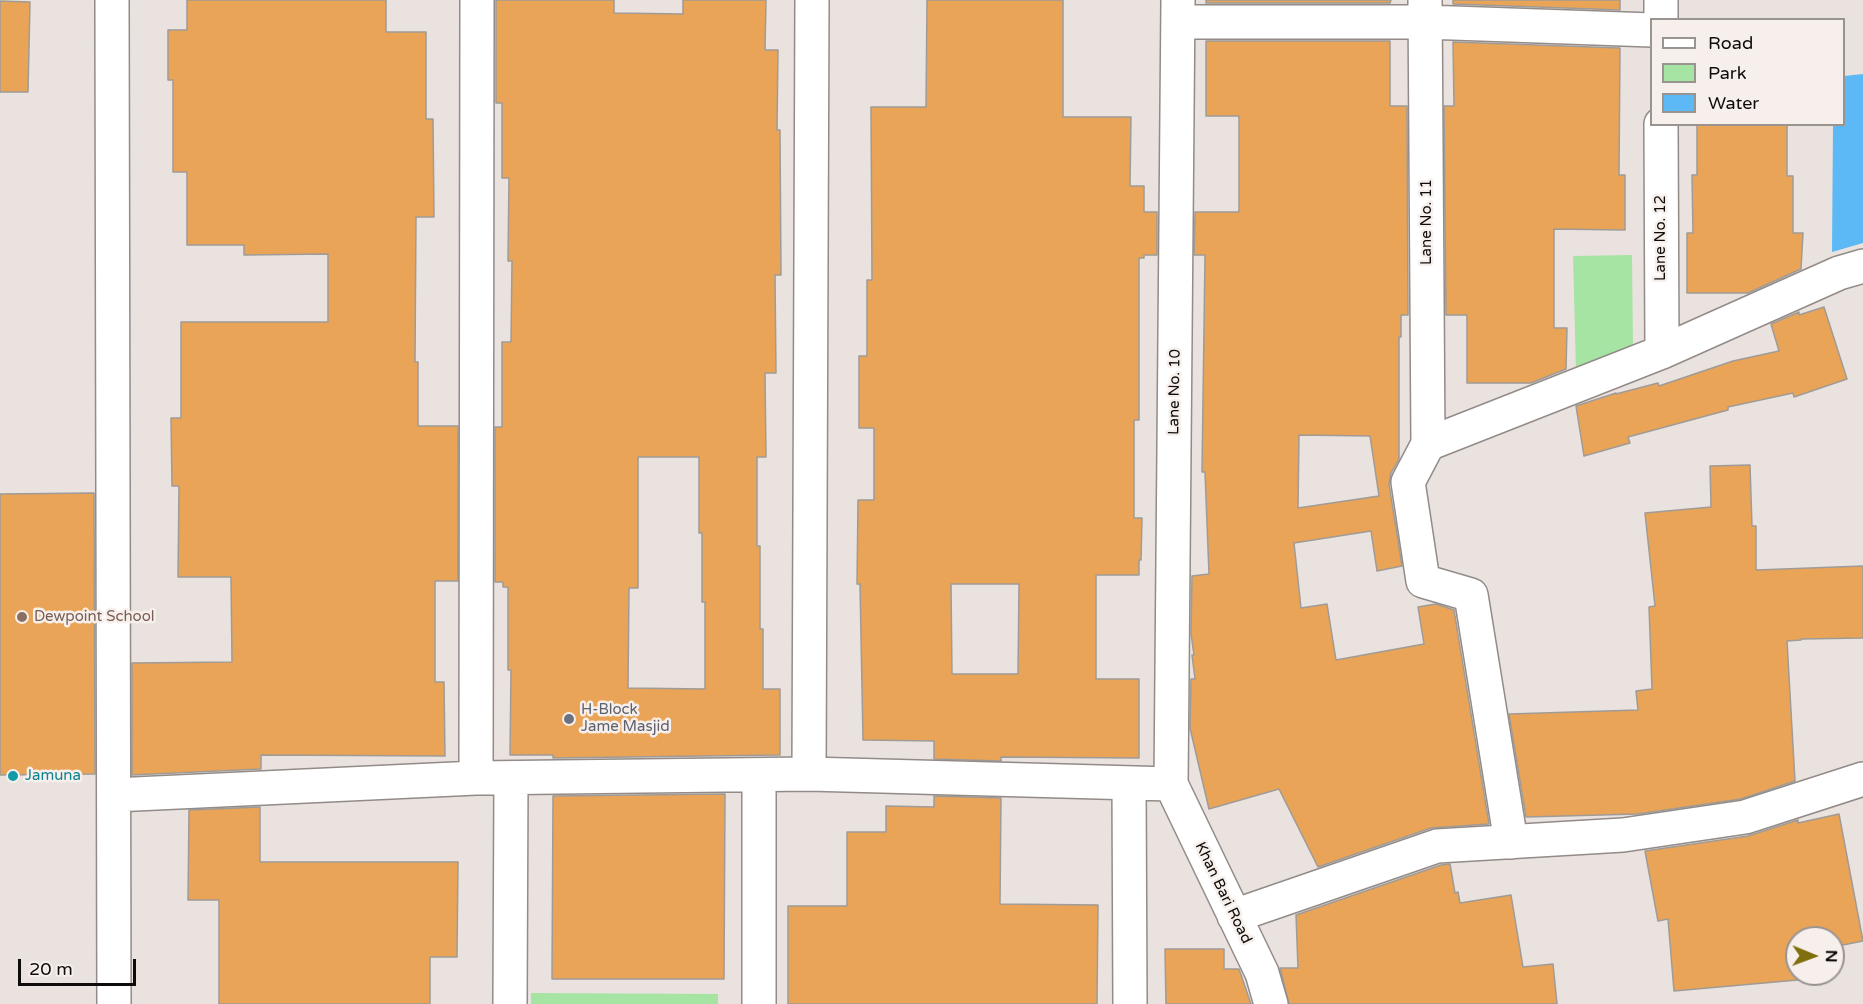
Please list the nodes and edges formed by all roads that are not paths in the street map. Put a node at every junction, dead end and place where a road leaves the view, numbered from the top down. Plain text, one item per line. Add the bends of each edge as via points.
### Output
1 (112, 0) edge
2 (477, 0) edge
3 (812, 0) edge
4 (1660, 0) edge
5 (1178, 11) edge
6 (1425, 11) edge
7 (1661, 18) edge
8 (1650, 30) edge
9 (1661, 126) edge
10 (1863, 266) edge
11 (1662, 352) junction
12 (1428, 444) junction
13 (809, 774) junction
14 (759, 775) junction
15 (476, 778) junction
16 (511, 778) junction
17 (1863, 779) edge
18 (1129, 783) junction
19 (1171, 784) junction
20 (114, 795) junction
21 (1511, 842) junction
22 (1234, 916) junction
23 (114, 1004) edge
24 (510, 1004) edge
25 (759, 1004) edge
26 (1130, 1004) edge
27 (1271, 1004) edge

1 - 20 street
2 - 15 street
3 - 13 street
4 - 7 street
5 - 6 street
5 - 19 street, Lane No. 10
6 - 8 street
6 - 12 street, Lane No. 11
9 - 11 street, Lane No. 12
10 - 11 street via 1839,273
11 - 12 street
12 - 21 street via 1408,482 1423,581 1470,595
13 - 14 street
13 - 18 street
14 - 16 street
14 - 25 street
15 - 16 street
15 - 20 street
16 - 24 street
17 - 21 street via 1745,817 1623,835
18 - 19 street
18 - 26 street
19 - 22 street, Khan Bari Road
20 - 23 street
21 - 22 street via 1437,846
22 - 27 street, Khan Bari Road via 1262,973

